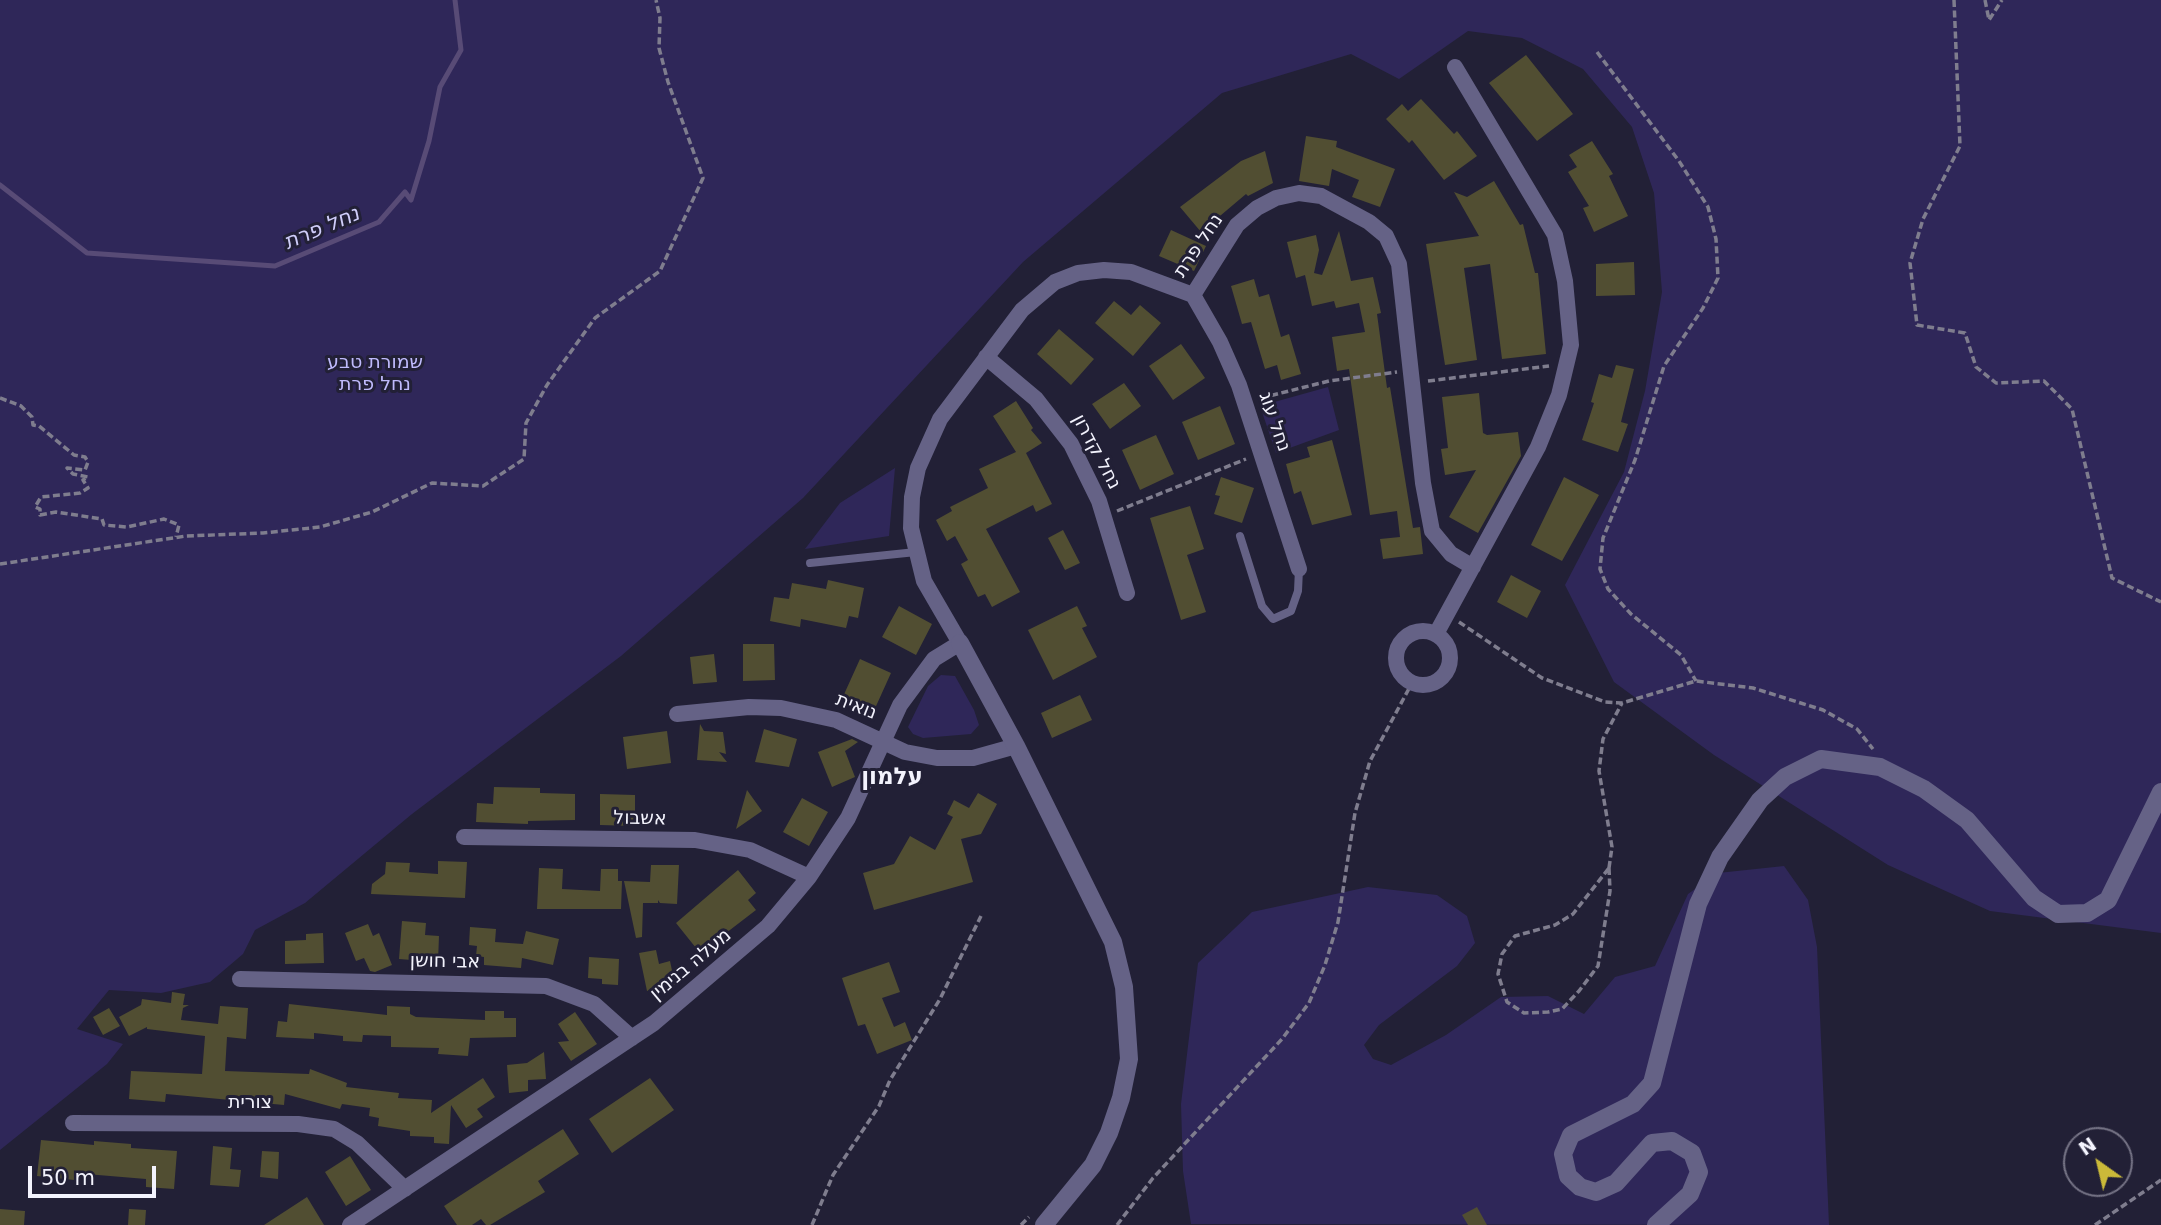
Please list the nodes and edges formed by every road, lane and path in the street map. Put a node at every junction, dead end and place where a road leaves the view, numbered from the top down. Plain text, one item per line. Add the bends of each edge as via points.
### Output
1 (656, 0) edge
2 (1954, 0) edge
3 (1985, 0) edge
4 (2002, 0) edge
5 (1597, 52) dead end
6 (1455, 67) dead end
7 (1193, 295) junction
8 (986, 357) junction
9 (1566, 364) junction
10 (1412, 377) junction
11 (0, 398) edge
12 (1245, 402) junction
13 (1263, 453) junction
14 (1105, 516) junction
15 (1240, 536) dead end
16 (176, 537) junction
17 (916, 552) junction
18 (810, 563) dead end
19 (0, 564) edge
20 (1473, 567) junction
21 (1299, 569) joint
22 (1127, 593) dead end
23 (2161, 602) edge
24 (1447, 614) junction
25 (1436, 634) junction
26 (960, 643) junction
27 (1696, 681) junction
28 (1412, 683) junction
29 (1622, 703) junction
30 (677, 714) dead end
31 (883, 741) junction
32 (1016, 746) junction
33 (1880, 767) junction
34 (2161, 792) edge
35 (464, 837) dead end
36 (1609, 868) junction
37 (810, 877) junction
38 (981, 916) dead end
39 (240, 979) dead end
40 (632, 1038) junction
41 (73, 1123) dead end
42 (2161, 1180) edge
43 (405, 1189) junction
44 (1037, 1220) edge
45 (350, 1225) edge
46 (812, 1225) edge
47 (1021, 1225) edge
48 (1116, 1225) edge
49 (1656, 1225) edge
50 (2095, 1225) edge

1 - 16 path via 659,47 668,82 703,178 660,271 595,318 547,385 526,423 524,459 484,486 432,483 372,512 320,527
2 - 23 path via 1960,146 1923,219 1910,263 1917,325 1965,333 1976,367 1996,383 2044,381 2072,409 2112,578
3 - 4 path via 1989,20
5 - 27 path via 1679,161 1707,207 1716,239 1718,278 1664,366 1635,460 1603,538 1600,569 1608,589 1681,655
6 - 9 street via 1555,235 1571,345
7 - 8 street, נחל פרת via 1130,272 1078,273 1037,295
7 - 10 street, נחל פרת via 1237,225 1256,208 1299,193 1321,196 1386,236 1399,264
7 - 12 street, נחל עוג via 1220,342
8 - 14 street, נחל קדרון via 1055,419
8 - 17 street, נחל פרת via 940,419 918,468 911,528
9 - 10 path
9 - 20 street via 1559,396 1538,447
10 - 12 path via 1328,381
10 - 20 street, נחל פרת via 1432,531 1451,554
11 - 16 path via 21,406 33,425 88,462 85,470 67,468 88,477 83,480 88,488 41,497 35,507 40,514 56,512 127,527 164,519 179,525
12 - 13 street, נחל עוג
13 - 14 path
13 - 21 street, נחל עוג
14 - 22 street, נחל קדרון
15 - 21 lane via 1262,606 1273,619 1291,611
16 - 19 path
17 - 18 lane
17 - 26 street, נחל פרת via 924,581
20 - 24 street
24 - 25 street
24 - 29 path via 1542,677 1605,702
25 - 28 street via 1449,647 1450,666 1439,681
25 - 28 street via 1419,631 1399,646 1399,671
26 - 31 street, מעלה בנימין via 934,659 918,679
26 - 32 street
27 - 29 path
27 - 33 path via 1754,688 1822,710 1857,729 1871,743
28 - 48 path via 1370,761 1355,813 1338,922 1309,1003
29 - 36 path via 1603,739 1599,771 1610,825
30 - 31 street, נואית via 781,708 836,720
31 - 32 street, נואית via 905,752 937,758 973,758
31 - 37 street, מעלה בנימין via 848,818
32 - 44 street via 1113,943 1129,1026 1129,1059 1109,1133 1093,1165
33 - 34 street via 1924,789 1967,820 2034,898 2058,914 2087,913 2108,900
33 - 49 street via 1821,759 1785,777 1760,800 1720,857 1698,904 1651,1083 1633,1104 1571,1135 1563,1154 1568,1176 1580,1187 1596,1192 1616,1183 1652,1143 1672,1141 1692,1153 1699,1172 1690,1194
35 - 37 street, אשבול via 695,840 750,850
36 - 36 path via 1573,914 1555,925 1515,936 1502,954 1498,974 1507,1002 1524,1013 1548,1012 1562,1009 1580,991 1598,966 1610,891
37 - 40 street, מעלה בנימין via 737,955
38 - 46 path via 879,1106 833,1175
39 - 40 street, אבי חושן via 546,986 594,1004
40 - 43 street, מעלה בנימין
41 - 43 street, צורית via 299,1124 334,1129 357,1143
42 - 50 path
43 - 45 street, מעלה בנימין
44 - 47 path

